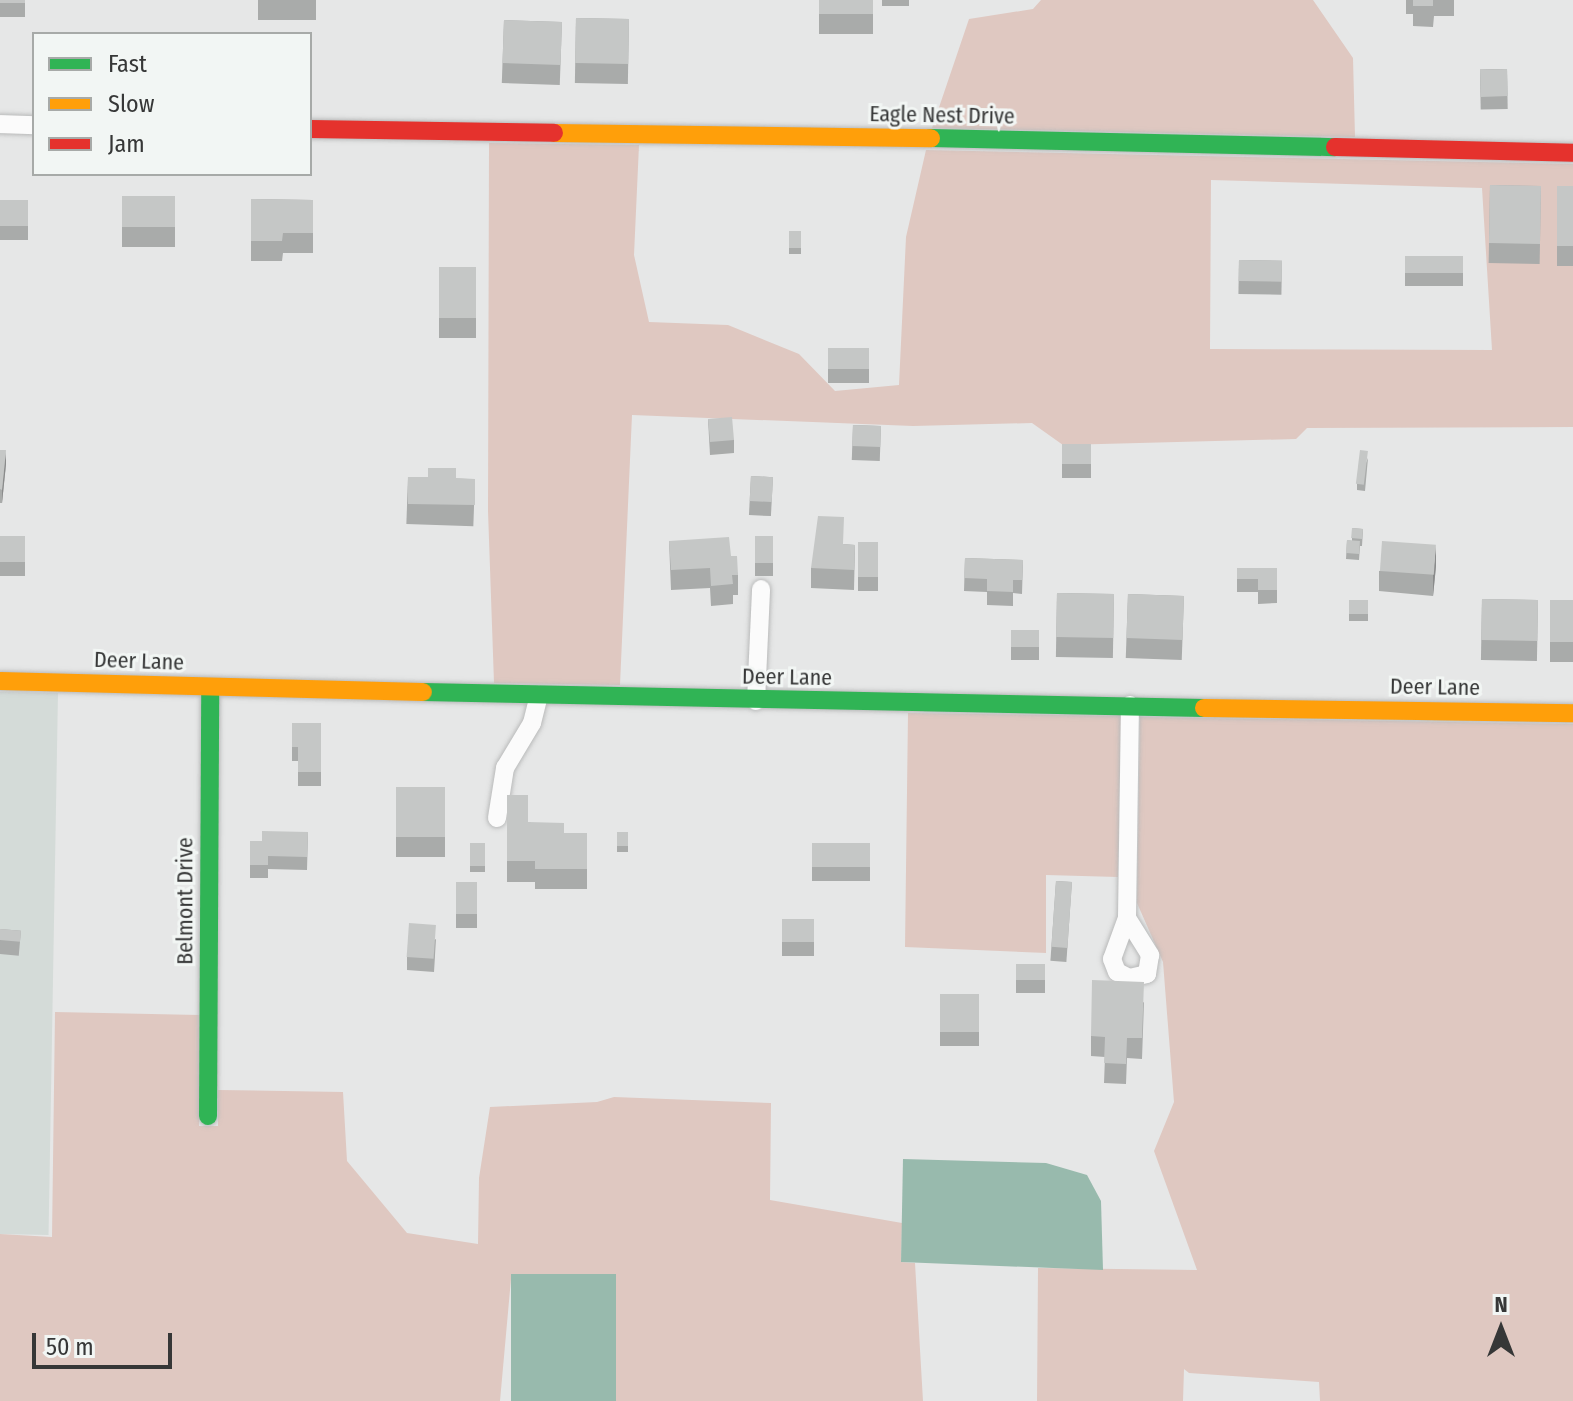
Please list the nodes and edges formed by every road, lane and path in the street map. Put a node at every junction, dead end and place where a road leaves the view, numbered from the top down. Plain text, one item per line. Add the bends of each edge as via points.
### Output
1 (0, 124) edge
2 (32, 125) edge
3 (312, 129) edge
4 (1573, 153) edge
5 (761, 589) dead end
6 (0, 681) edge
7 (210, 687) junction
8 (539, 695) junction
9 (756, 701) junction
10 (1130, 705) junction
11 (1573, 713) edge
12 (497, 818) dead end
13 (1127, 918) dead end
14 (208, 1116) dead end

1 - 2 street
3 - 4 street, Eagle Nest Drive
5 - 9 street
6 - 7 street, Deer Lane
7 - 8 street, Deer Lane
7 - 14 street, Belmont Drive
8 - 9 street, Deer Lane
8 - 12 street via 532,723 505,768
9 - 10 street, Deer Lane
10 - 11 street, Deer Lane
10 - 13 street

